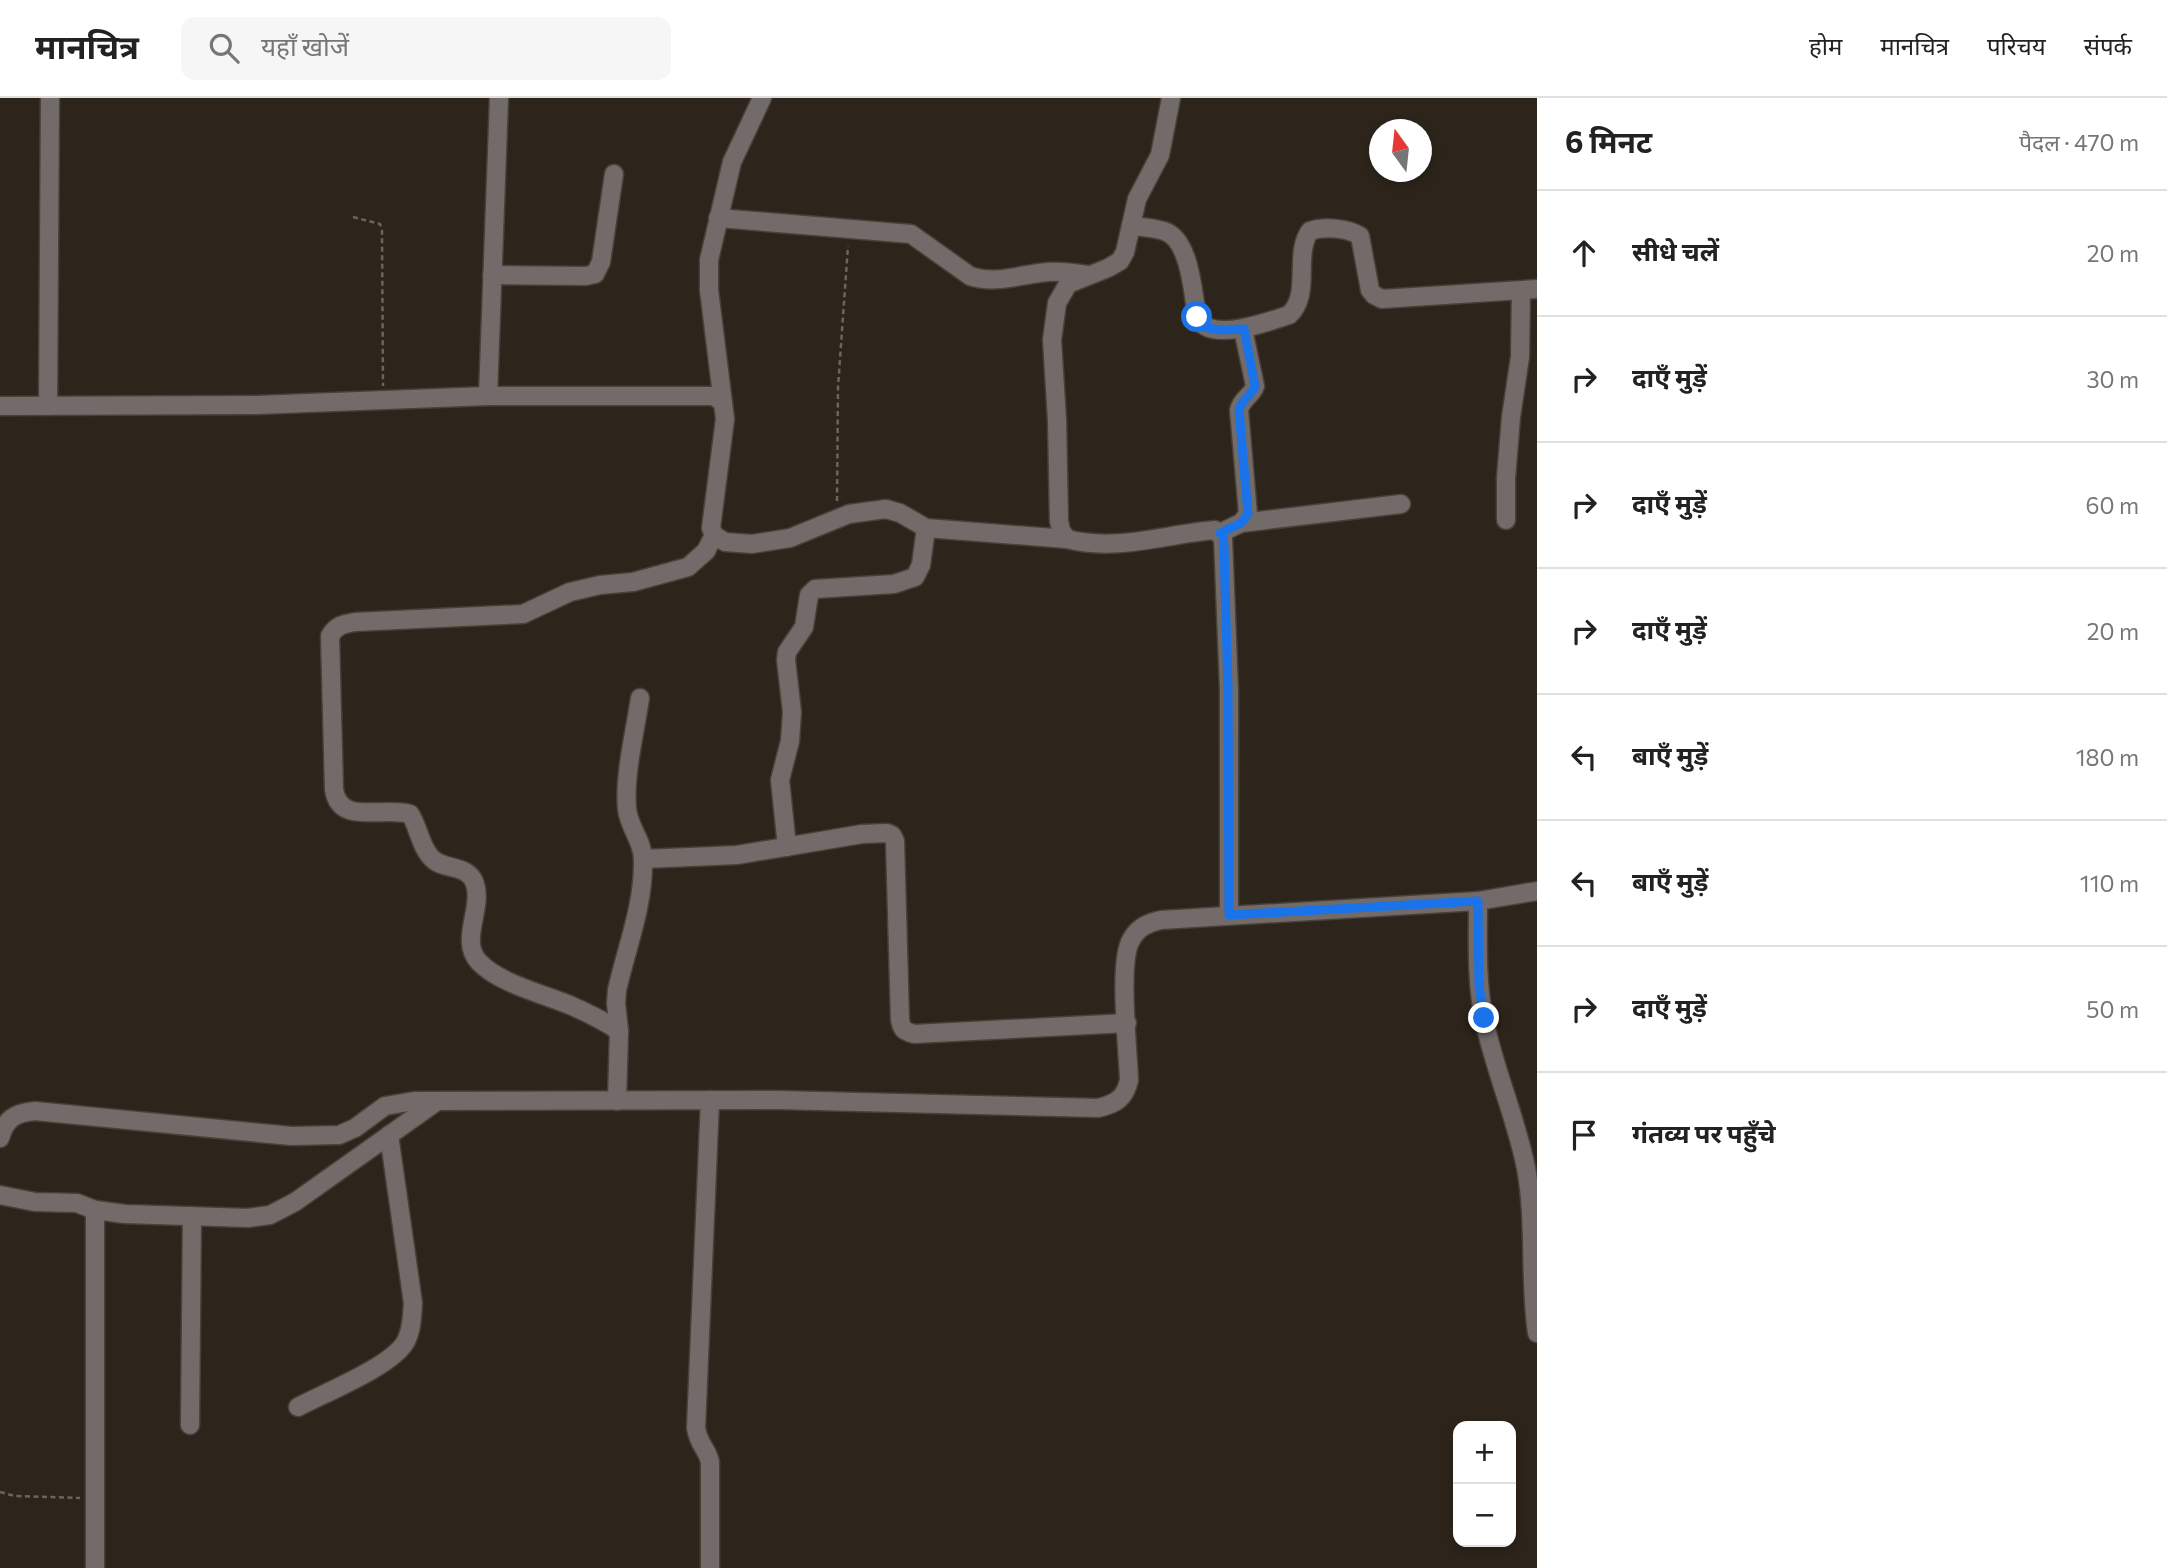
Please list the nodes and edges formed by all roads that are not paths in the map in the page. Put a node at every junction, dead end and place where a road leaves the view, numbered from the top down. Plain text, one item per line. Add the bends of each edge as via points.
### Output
1 (50, 98) edge
2 (499, 98) edge
3 (762, 98) edge
4 (1171, 98) edge
5 (614, 174) dead end
6 (718, 218) junction
7 (1131, 226) junction
8 (492, 275) junction
9 (1088, 275) junction
10 (1529, 290) edge
11 (1244, 329) junction
12 (488, 396) junction
13 (723, 403) junction
14 (0, 406) edge
15 (48, 406) junction
16 (1401, 504) dead end
17 (1506, 520) dead end
18 (1241, 523) junction
19 (926, 528) junction
20 (1220, 533) junction
21 (714, 535) junction
22 (1067, 539) junction
23 (640, 698) dead end
24 (787, 847) junction
25 (643, 859) junction
26 (1537, 891) edge
27 (1478, 901) junction
28 (1229, 915) junction
29 (1127, 1023) junction
30 (619, 1031) junction
31 (710, 1100) junction
32 (617, 1101) junction
33 (436, 1102) junction
34 (389, 1135) junction
35 (0, 1138) edge
36 (0, 1195) edge
37 (95, 1210) junction
38 (192, 1216) junction
39 (1537, 1333) edge
40 (298, 1407) dead end
41 (191, 1425) dead end
42 (95, 1568) edge
43 (710, 1568) edge

1 - 15 street
2 - 8 street
3 - 6 street via 732,162
4 - 7 street via 1160,155 1137,199
5 - 8 street via 601,262 595,274
6 - 9 street via 911,234 981,280 1050,272
6 - 13 street via 708,275
7 - 9 street via 1120,261
7 - 11 street via 1164,231 1178,240 1190,271 1200,323 1217,330
8 - 12 street
9 - 22 street via 1068,284 1061,293 1053,330 1059,522
10 - 11 street via 1382,299 1370,290 1360,236 1348,230 1315,229 1305,242 1294,310
10 - 17 street via 1511,417
11 - 18 street via 1255,386 1239,410 1248,514
12 - 13 street via 714,396
12 - 15 street via 257,405
13 - 21 street via 725,419 711,522
14 - 15 street
16 - 18 street
18 - 20 street
19 - 21 street via 886,509 837,518 779,540 725,542
19 - 22 street
19 - 24 street via 915,578 894,584 815,589 809,595 804,627 786,660 792,712 780,780
20 - 22 street via 1205,531 1123,544
20 - 28 street via 1228,690
21 - 30 street via 706,551 688,567 570,592 523,614 355,622 342,624 330,636 334,789 339,806 347,811 410,814 433,860 465,871 475,883 471,941 477,960 502,978 575,1007
23 - 25 street via 626,795 630,824
24 - 25 street via 737,855
24 - 29 street via 862,834 892,835 900,1020 905,1032
25 - 30 street via 640,902 617,990
26 - 27 street
27 - 28 street
27 - 39 street via 1484,1018 1530,1194
28 - 29 street via 1161,920 1139,929 1126,952
29 - 31 street via 1127,1090 1113,1105 1098,1108
30 - 32 street
31 - 32 street
31 - 43 street via 696,1428 710,1462
32 - 33 street
33 - 34 street
33 - 35 street via 385,1106 355,1128 315,1137 35,1111 7,1119
34 - 38 street via 270,1215
34 - 40 street via 413,1303 407,1341 382,1364
36 - 37 street via 77,1203
37 - 38 street
37 - 42 street
38 - 41 street

